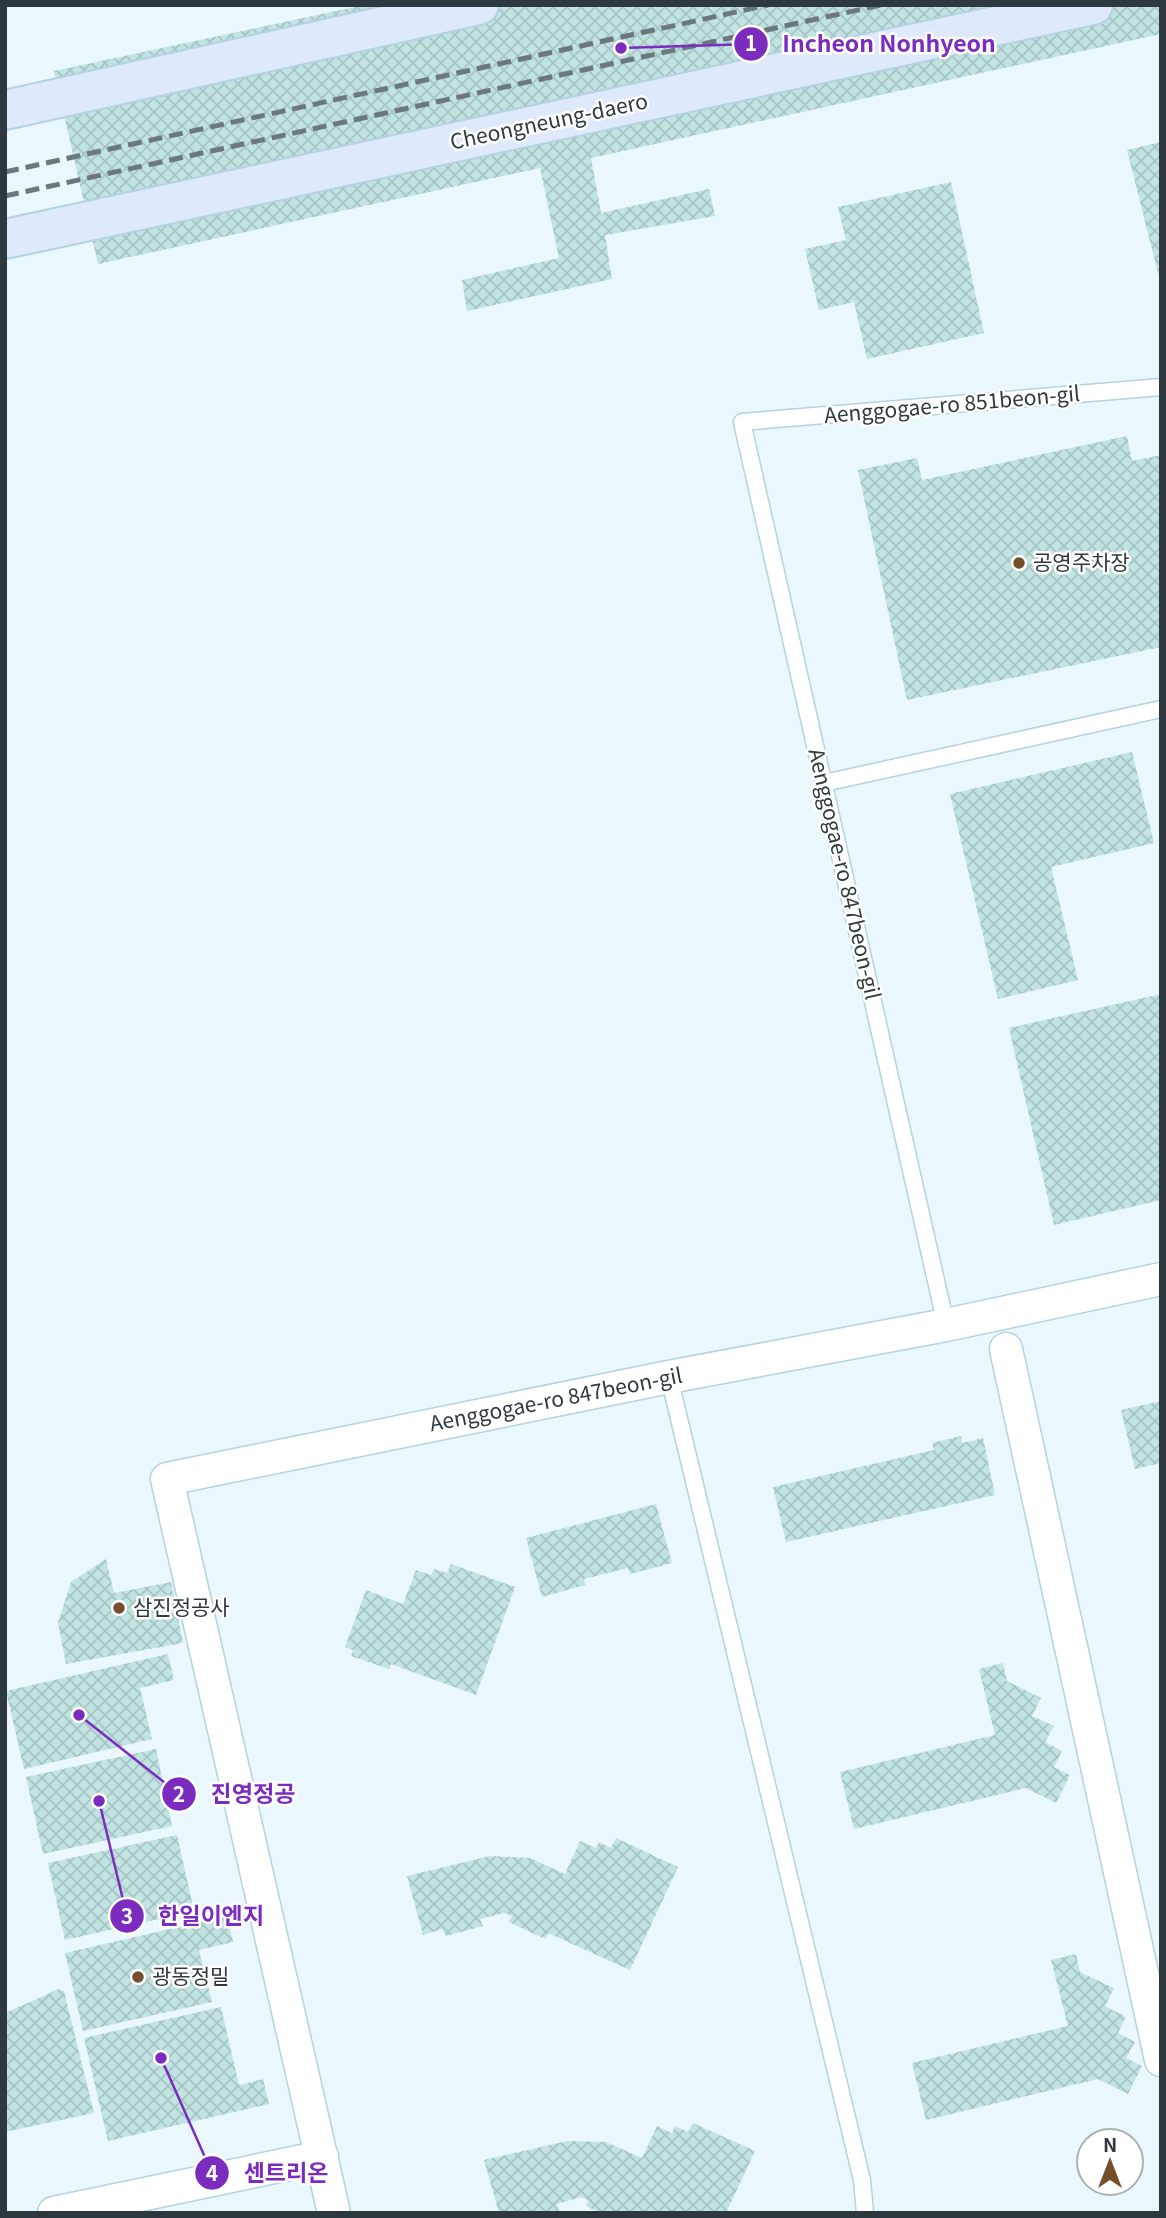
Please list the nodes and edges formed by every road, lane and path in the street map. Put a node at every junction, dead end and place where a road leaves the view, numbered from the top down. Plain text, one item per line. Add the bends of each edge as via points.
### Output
1 (479, 5) edge
2 (1093, 5) edge
3 (5, 110) edge
4 (5, 239) edge
5 (1161, 387) edge
6 (742, 422) joint
7 (1161, 709) edge
8 (824, 783) junction
9 (1161, 1279) edge
10 (946, 1325) junction
11 (1006, 1349) dead end
12 (669, 1377) junction
13 (1161, 2060) edge
14 (322, 2157) junction
15 (54, 2213) edge
16 (334, 2213) edge
17 (865, 2213) edge

1 - 3 main road
2 - 4 main road, Cheongneung-daero
5 - 6 lane, Aenggogae-ro 851beon-gil
6 - 8 lane, Aenggogae-ro 847beon-gil
7 - 8 lane
8 - 10 lane, Aenggogae-ro 847beon-gil
9 - 10 street, Aenggogae-ro 847beon-gil
10 - 12 street, Aenggogae-ro 847beon-gil
11 - 13 street
12 - 14 street, Aenggogae-ro 847beon-gil via 167,1479
12 - 17 lane via 862,2180
14 - 15 street
14 - 16 street

